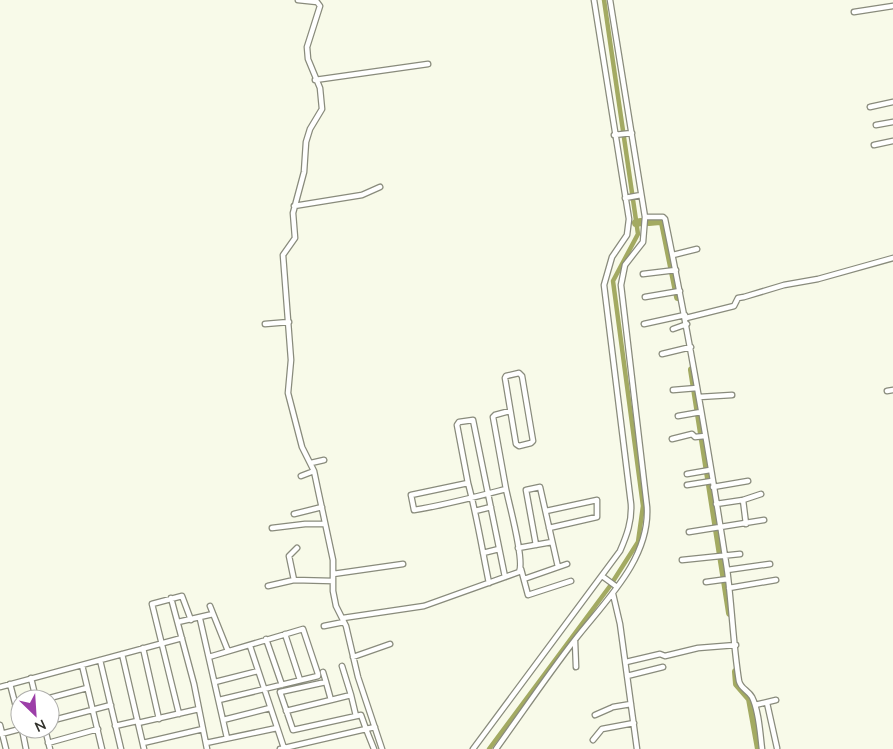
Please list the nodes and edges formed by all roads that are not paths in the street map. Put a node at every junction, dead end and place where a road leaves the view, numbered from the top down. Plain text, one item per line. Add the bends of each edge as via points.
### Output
1 (298, 0) edge
2 (594, 0) edge
3 (610, 0) edge
4 (893, 6) edge
5 (854, 12) dead end
6 (428, 64) dead end
7 (316, 80) junction
8 (893, 102) edge
9 (870, 107) dead end
10 (893, 122) edge
11 (876, 126) dead end
12 (631, 133) junction
13 (615, 135) junction
14 (893, 141) edge
15 (874, 145) dead end
16 (380, 187) dead end
17 (639, 196) junction
18 (627, 198) junction
19 (294, 206) junction
20 (645, 218) junction
21 (697, 249) dead end
22 (673, 255) junction
23 (893, 258) edge
24 (674, 270) junction
25 (643, 274) dead end
26 (678, 292) junction
27 (645, 297) dead end
28 (684, 316) junction
29 (289, 322) junction
30 (265, 324) dead end
31 (644, 324) dead end
32 (685, 324) junction
33 (673, 329) dead end
34 (689, 348) junction
35 (662, 354) dead end
36 (696, 388) junction
37 (674, 390) dead end
38 (893, 390) edge
39 (887, 391) dead end
40 (732, 395) dead end
41 (698, 397) junction
42 (510, 411) junction
43 (699, 412) junction
44 (678, 416) dead end
45 (703, 436) junction
46 (672, 439) dead end
47 (324, 460) dead end
48 (310, 463) junction
49 (709, 470) junction
50 (314, 471) junction
51 (687, 474) dead end
52 (300, 476) dead end
53 (748, 480) dead end
54 (710, 481) junction
55 (468, 482) junction
56 (687, 484) dead end
57 (713, 487) junction
58 (506, 489) junction
59 (488, 493) junction
60 (761, 494) dead end
61 (472, 498) junction
62 (743, 500) junction
63 (716, 504) junction
64 (322, 507) junction
65 (491, 507) junction
66 (475, 511) junction
67 (546, 511) junction
68 (294, 514) dead end
69 (764, 520) dead end
70 (325, 524) junction
71 (746, 524) junction
72 (272, 528) dead end
73 (549, 528) junction
74 (718, 528) junction
75 (689, 532) dead end
76 (552, 542) junction
77 (536, 545) junction
78 (297, 548) dead end
79 (518, 548) junction
80 (500, 549) junction
81 (483, 553) junction
82 (740, 554) dead end
83 (722, 555) junction
84 (682, 560) dead end
85 (403, 564) dead end
86 (567, 564) dead end
87 (770, 564) dead end
88 (558, 567) junction
89 (521, 569) junction
90 (727, 570) junction
91 (333, 574) junction
92 (505, 577) junction
93 (604, 577) junction
94 (524, 579) junction
95 (726, 579) junction
96 (294, 580) junction
97 (776, 580) dead end
98 (333, 581) junction
99 (571, 581) dead end
100 (706, 582) dead end
101 (489, 583) junction
102 (268, 586) dead end
103 (616, 586) junction
104 (729, 588) junction
105 (613, 594) junction
106 (171, 598) junction
107 (210, 606) dead end
108 (213, 614) junction
109 (200, 619) junction
110 (191, 620) junction
111 (343, 620) junction
112 (178, 622) junction
113 (324, 626) dead end
114 (285, 634) junction
115 (182, 638) junction
116 (266, 639) junction
117 (575, 641) junction
118 (162, 643) junction
119 (390, 644) dead end
120 (735, 645) junction
121 (250, 646) junction
122 (143, 648) junction
123 (228, 652) junction
124 (122, 654) junction
125 (208, 657) junction
126 (352, 657) junction
127 (100, 660) junction
128 (626, 662) junction
129 (82, 664) junction
130 (342, 666) dead end
131 (576, 667) dead end
132 (663, 668) dead end
133 (258, 671) junction
134 (323, 672) dead end
135 (627, 676) junction
136 (31, 678) junction
137 (300, 680) junction
138 (215, 682) junction
139 (326, 682) junction
140 (10, 684) junction
141 (282, 685) junction
142 (0, 687) edge
143 (87, 688) junction
144 (11, 689) edge
145 (34, 689) edge
146 (265, 689) junction
147 (60, 695) edge
148 (351, 695) junction
149 (219, 700) junction
150 (331, 700) junction
151 (776, 700) dead end
152 (767, 702) junction
153 (631, 704) junction
154 (111, 705) junction
155 (755, 705) junction
156 (270, 708) junction
157 (93, 709) junction
158 (199, 709) junction
159 (286, 711) junction
160 (179, 714) junction
161 (596, 715) dead end
162 (356, 716) junction
163 (60, 718) edge
164 (159, 718) junction
165 (223, 720) junction
166 (137, 722) junction
167 (634, 723) junction
168 (0, 725) edge
169 (115, 726) junction
170 (375, 727) junction
171 (277, 728) junction
172 (98, 729) junction
173 (203, 729) junction
174 (366, 729) junction
175 (1, 734) edge
176 (227, 738) junction
177 (47, 739) edge
178 (593, 740) dead end
179 (48, 743) junction
180 (143, 743) junction
181 (206, 743) junction
182 (282, 748) edge
183 (777, 748) edge
184 (6, 749) edge
185 (50, 749) edge
186 (102, 749) edge
187 (121, 749) edge
188 (144, 749) edge
189 (207, 749) edge
190 (374, 749) edge
191 (382, 749) edge
192 (473, 749) edge
193 (496, 749) edge
194 (637, 749) edge
195 (762, 749) edge

1 - 7 street via 317,2 320,6 307,46
2 - 13 street
3 - 12 street
4 - 5 street
6 - 7 street
7 - 19 street via 322,109 306,142 304,172
8 - 9 street
10 - 11 street
12 - 13 street
12 - 17 street
13 - 18 street
14 - 15 street
16 - 19 street via 362,195
17 - 18 street
17 - 20 street
18 - 93 street via 629,228 612,257 604,285 632,512 627,536
19 - 29 street via 296,236 284,255
20 - 22 street via 665,217
20 - 103 street via 643,242 626,265 621,285 647,514 640,547
21 - 22 street
22 - 24 street
23 - 28 street via 738,298 734,306
24 - 25 street
24 - 26 street
26 - 27 street
26 - 28 street
28 - 31 street
28 - 32 street
29 - 30 street
29 - 48 street via 291,360 288,392 302,448
32 - 33 street
32 - 34 street
34 - 35 street
34 - 36 street
36 - 37 street
36 - 41 street
38 - 39 street
40 - 41 street
41 - 43 street
42 - 42 street via 505,377 519,373 533,442 517,445
42 - 58 street via 493,418
43 - 44 street
43 - 45 street
45 - 46 street via 692,434
45 - 49 street
47 - 48 street
48 - 50 street
49 - 51 street
49 - 54 street
50 - 52 street
50 - 64 street
53 - 57 street
54 - 56 street
54 - 57 street
55 - 59 street via 457,425 473,420
55 - 61 street
55 - 61 street via 412,494 412,503 414,510
57 - 63 street
58 - 59 street
58 - 79 street
59 - 61 street
59 - 65 street
60 - 62 street
61 - 66 street
62 - 63 street
62 - 71 street
63 - 74 street
64 - 68 street
64 - 70 street
65 - 66 street
65 - 80 street
66 - 81 street
67 - 73 street
67 - 73 street via 597,500 597,517
67 - 77 street via 542,488 526,490
69 - 71 street
70 - 72 street
70 - 91 street
71 - 74 street
73 - 76 street
74 - 75 street
74 - 83 street
76 - 77 street
76 - 88 street
77 - 79 street
78 - 96 street via 288,556
79 - 89 street
80 - 81 street
80 - 92 street
81 - 101 street
82 - 83 street
83 - 84 street
83 - 90 street
85 - 91 street
86 - 88 street
87 - 90 street
88 - 94 street
89 - 92 street via 517,574
89 - 94 street
90 - 95 street
91 - 98 street
92 - 101 street
93 - 103 street
93 - 192 street
94 - 99 street via 530,595
95 - 100 street
95 - 104 street
96 - 98 street
96 - 102 street
97 - 104 street
98 - 111 street via 334,598
101 - 111 street via 424,606
103 - 105 street
104 - 120 street
105 - 117 street
105 - 128 street
106 - 110 street via 183,596
106 - 112 street
106 - 118 street via 152,604
107 - 108 street
108 - 109 street
108 - 123 street
109 - 110 street
109 - 125 street
110 - 112 street
111 - 113 street
111 - 126 street
112 - 115 street
114 - 116 street
114 - 137 street
114 - 137 street via 304,629 318,676
115 - 118 street
115 - 158 street
116 - 121 street
116 - 141 street
117 - 131 street
117 - 193 street
118 - 122 street
118 - 160 street
119 - 126 street
120 - 128 street via 698,648
120 - 155 street via 740,684
121 - 123 street
121 - 133 street
122 - 124 street
122 - 164 street
123 - 125 street
124 - 127 street
124 - 166 street
125 - 138 street
126 - 170 street
127 - 129 street
127 - 154 street
128 - 135 street
129 - 136 street
129 - 143 street
130 - 148 street
132 - 135 street
133 - 138 street
133 - 146 street
134 - 139 street
135 - 153 street
136 - 140 street
136 - 145 street
137 - 141 street
138 - 149 street
139 - 150 street
139 - 159 street via 280,692
140 - 142 street
140 - 144 street
141 - 146 street
143 - 147 street
143 - 157 street
146 - 149 street
146 - 156 street
148 - 150 street
148 - 162 street
149 - 165 street
150 - 159 street
151 - 152 street
152 - 155 street
152 - 183 street
153 - 161 street
153 - 167 street
154 - 157 street
154 - 169 street
155 - 195 street
156 - 165 street
156 - 171 street
157 - 163 street
157 - 172 street
158 - 160 street
158 - 173 street
159 - 162 street via 293,730
160 - 164 street
162 - 174 street via 361,715
164 - 166 street
165 - 176 street
166 - 169 street
166 - 180 street
167 - 178 street via 602,729
167 - 194 street
168 - 175 street
169 - 187 street
170 - 174 street
170 - 191 street
171 - 176 street
171 - 182 street
172 - 179 street
172 - 186 street
173 - 180 street
173 - 181 street
174 - 182 street
174 - 190 street
175 - 184 street
176 - 181 street
177 - 179 street
179 - 185 street
180 - 188 street
181 - 189 street

